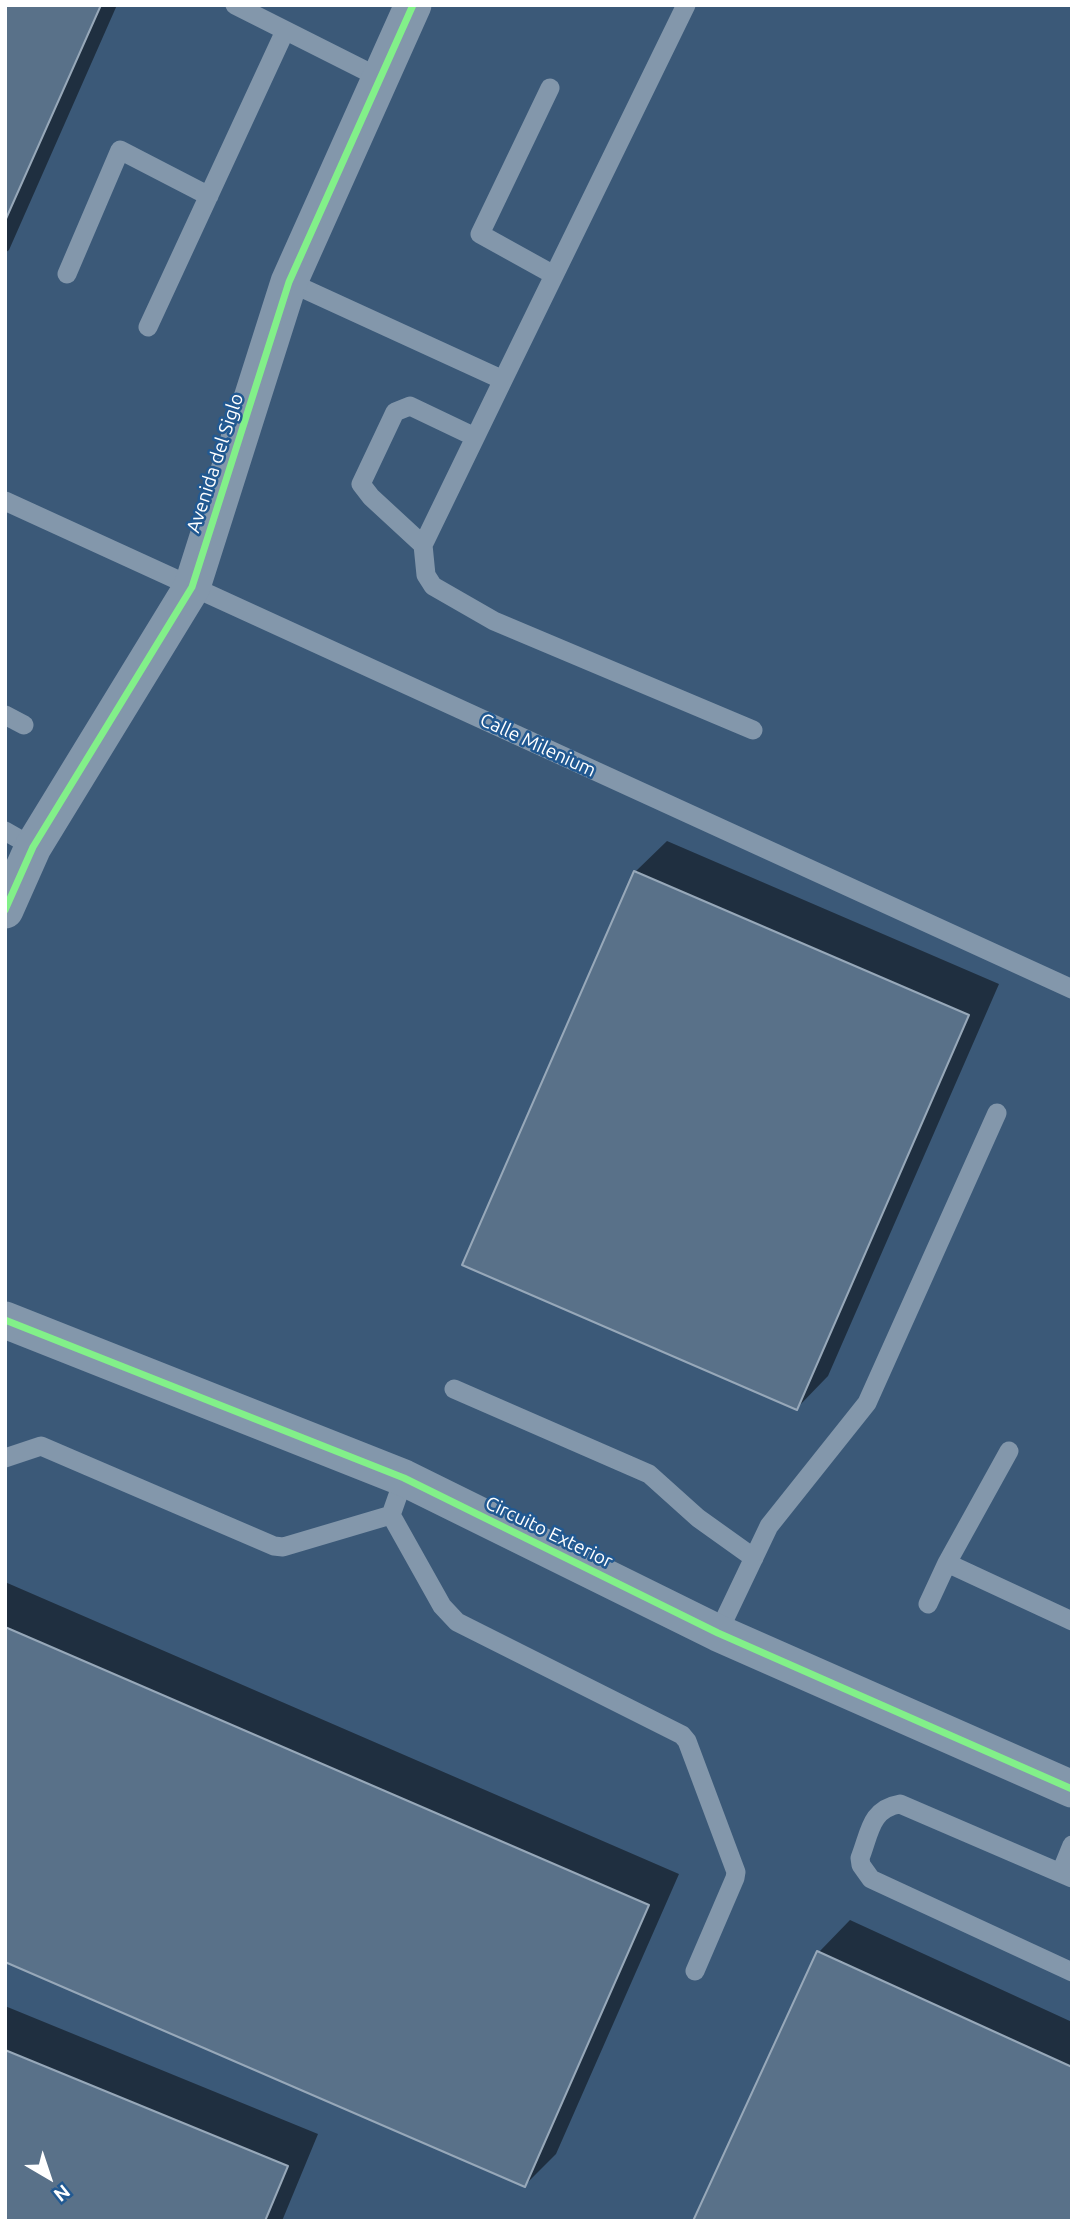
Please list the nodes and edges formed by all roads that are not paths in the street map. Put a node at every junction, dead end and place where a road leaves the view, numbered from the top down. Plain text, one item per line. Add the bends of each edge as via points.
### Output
1 (413, 5) edge
2 (686, 5) edge
3 (239, 6) edge
4 (285, 31) junction
5 (380, 78) junction
6 (550, 89) dead end
7 (209, 196) junction
8 (67, 274) dead end
9 (554, 275) junction
10 (289, 282) junction
11 (148, 327) dead end
12 (503, 380) junction
13 (475, 437) junction
14 (5, 501) edge
15 (423, 545) junction
16 (192, 587) junction
17 (5, 715) edge
18 (24, 725) dead end
19 (753, 730) dead end
20 (19, 839) edge
21 (5, 910) edge
22 (1072, 989) edge
23 (997, 1113) dead end
24 (5, 1320) edge
25 (454, 1389) dead end
26 (1009, 1451) dead end
27 (5, 1458) edge
28 (404, 1478) junction
29 (391, 1515) junction
30 (754, 1558) junction
31 (947, 1563) junction
32 (928, 1604) dead end
33 (1072, 1621) edge
34 (718, 1633) junction
35 (1072, 1789) edge
36 (1072, 1846) edge
37 (1066, 1875) edge
38 (695, 1970) dead end
39 (1072, 1972) edge

1 - 5 street, Avenida del Siglo
2 - 9 lane
3 - 4 lane
4 - 5 lane
4 - 7 lane
5 - 10 street, Avenida del Siglo
6 - 9 lane via 480,234
7 - 8 lane via 120,150
7 - 11 lane
9 - 12 lane
10 - 12 lane
10 - 16 street, Avenida del Siglo
12 - 13 lane
13 - 15 lane
13 - 15 lane via 410,406 395,412 361,484
14 - 16 lane, Calle Milenium
15 - 19 lane via 426,575 433,586 494,621
16 - 20 street, Avenida del Siglo
16 - 22 lane, Calle Milenium
17 - 18 lane
20 - 21 street, Avenida del Siglo
23 - 30 lane via 867,1403 769,1526
24 - 28 street, Circuito Exterior
25 - 30 lane via 649,1474 698,1518
26 - 31 lane
27 - 29 lane via 41,1446 283,1548
28 - 29 lane
28 - 34 street, Circuito Exterior
29 - 38 lane via 442,1606 457,1622 687,1741 736,1872
30 - 34 lane
31 - 32 lane
31 - 33 lane
34 - 35 street, Circuito Exterior
36 - 37 lane
37 - 39 lane via 900,1804 877,1813 860,1858 871,1879

